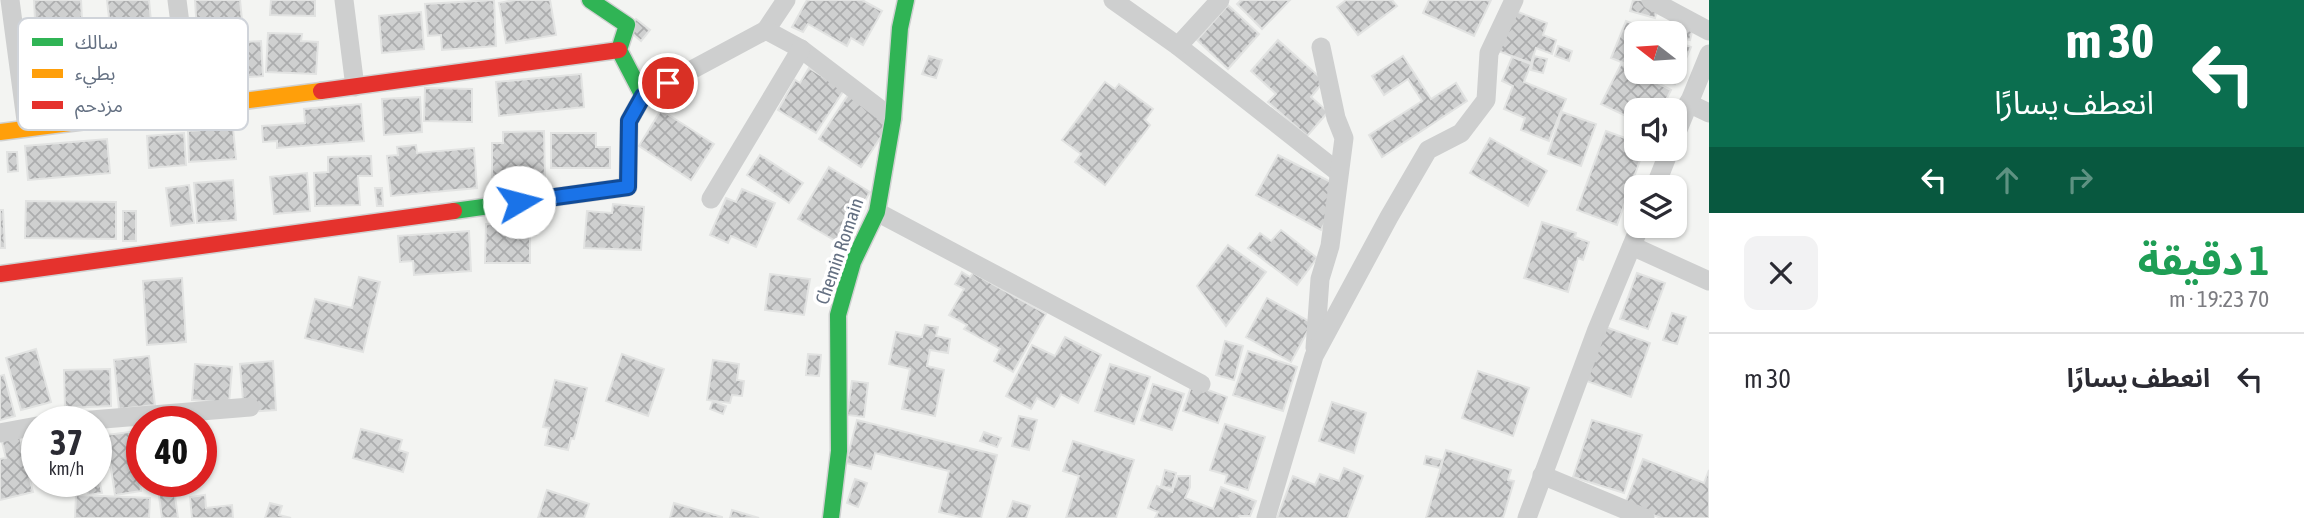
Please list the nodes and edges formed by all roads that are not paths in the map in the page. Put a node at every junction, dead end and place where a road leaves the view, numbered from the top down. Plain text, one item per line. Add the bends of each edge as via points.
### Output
1 (10, 0) edge
2 (177, 0) edge
3 (344, 0) edge
4 (590, 0) edge
5 (786, 0) edge
6 (906, 0) edge
7 (1113, 0) edge
8 (1220, 0) edge
9 (1514, 0) edge
10 (1651, 0) edge
11 (179, 18) edge
12 (766, 30) junction
13 (1709, 31) edge
14 (1178, 46) junction
15 (1321, 47) dead end
16 (801, 49) junction
17 (619, 50) junction
18 (1709, 54) edge
19 (18, 60) edge
20 (355, 87) junction
21 (643, 96) junction
22 (248, 101) edge
23 (1688, 103) joint
24 (1709, 113) edge
25 (893, 119) junction
26 (18, 129) edge
27 (0, 132) edge
28 (1338, 172) junction
29 (711, 199) dead end
30 (877, 212) junction
31 (1635, 238) edge
32 (1632, 246) junction
33 (0, 274) edge
34 (1709, 281) edge
35 (1314, 356) junction
36 (1201, 384) dead end
37 (250, 407) dead end
38 (112, 418) edge
39 (21, 429) edge
40 (0, 433) edge
41 (1542, 475) junction
42 (831, 518) edge
43 (1266, 518) edge
44 (1527, 518) edge
45 (1645, 518) edge

1 - 19 street
2 - 11 street
3 - 20 street
4 - 17 street via 627,25
5 - 12 street
6 - 25 street, Chemin Romain
7 - 14 street
8 - 14 street
9 - 35 street via 1489,53 1486,100 1461,134 1428,150
10 - 13 street
12 - 16 street
12 - 21 street
14 - 28 street
15 - 28 street via 1344,138
16 - 25 street
16 - 29 street
17 - 20 street
17 - 21 street
18 - 23 street
20 - 22 street
21 - 33 street via 629,121 628,187
23 - 24 street
25 - 30 street, Chemin Romain
26 - 27 street
28 - 35 street via 1320,279
30 - 36 street
30 - 42 street, Chemin Romain via 853,262 838,316 839,451
31 - 32 street
32 - 34 street
32 - 41 street
35 - 43 street
37 - 38 street
39 - 40 street
41 - 44 street
41 - 45 street

